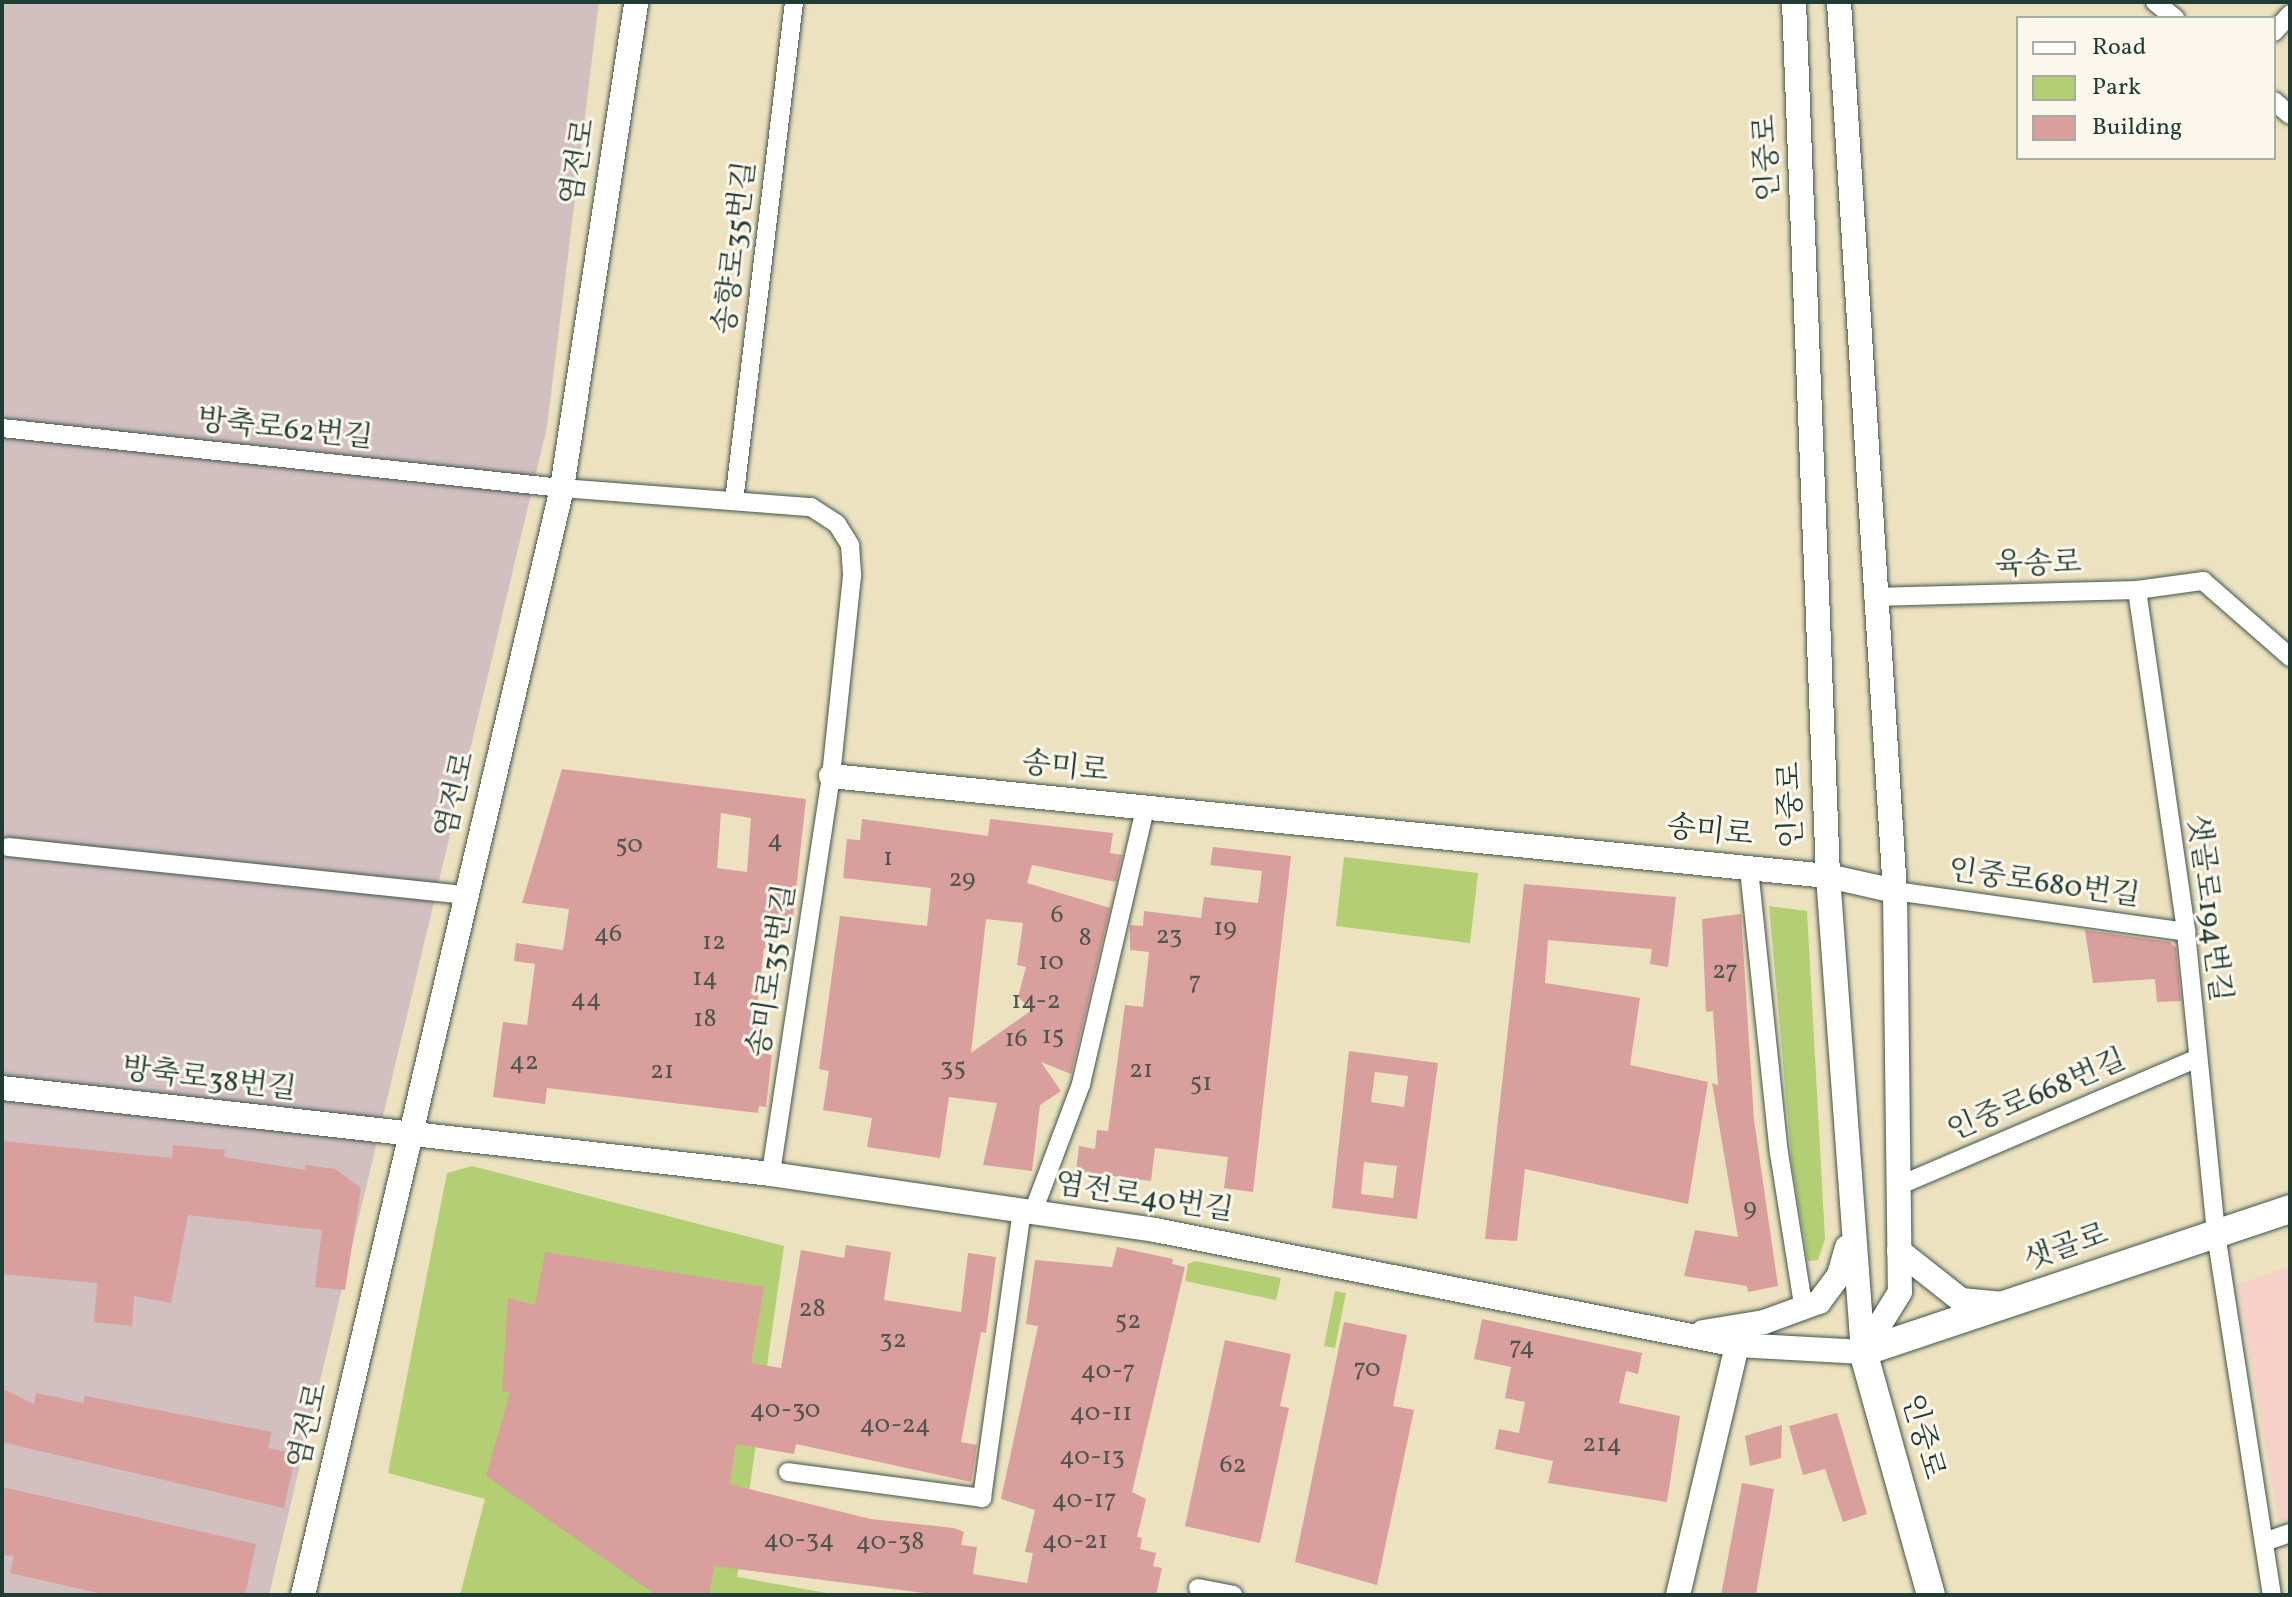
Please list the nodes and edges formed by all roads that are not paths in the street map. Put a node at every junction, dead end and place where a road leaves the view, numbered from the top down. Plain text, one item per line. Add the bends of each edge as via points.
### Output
1 (636, 2) edge
2 (794, 2) edge
3 (1794, 2) edge
4 (1839, 2) edge
5 (2155, 2) edge
6 (2290, 14) edge
7 (2172, 16) edge
8 (2276, 30) edge
9 (2, 428) edge
10 (562, 488) junction
11 (734, 501) junction
12 (2137, 590) junction
13 (1873, 597) junction
14 (2290, 657) edge
15 (831, 776) junction
16 (1145, 809) junction
17 (8, 847) dead end
18 (1749, 869) junction
19 (1828, 876) junction
20 (1895, 891) junction
21 (466, 895) junction
22 (2186, 932) junction
23 (2198, 1058) junction
24 (2, 1088) edge
25 (409, 1135) junction
26 (771, 1174) junction
27 (1898, 1186) junction
28 (2290, 1209) edge
29 (1027, 1212) junction
30 (1851, 1229) junction
31 (2216, 1234) junction
32 (1899, 1251) junction
33 (2006, 1304) junction
34 (1804, 1310) junction
35 (1685, 1334) junction
36 (1737, 1345) junction
37 (1863, 1352) junction
38 (788, 1472) dead end
39 (2290, 1533) edge
40 (2264, 1542) junction
41 (1198, 1588) dead end
42 (303, 1595) edge
43 (1233, 1595) edge
44 (1678, 1595) edge
45 (1931, 1595) edge
46 (2272, 1595) edge

1 - 10 street, 염전로
2 - 11 street, 송향로35번길
3 - 19 street, 인중로
4 - 13 street
5 - 7 street
6 - 8 street
9 - 10 street, 방축로62번길
10 - 11 street
10 - 21 street, 염전로
11 - 15 street via 811,507 837,524 850,545 852,576
12 - 13 street, 육송로
12 - 14 street, 육송로 via 2203,581
12 - 22 street, 샛골로194번길
13 - 20 street
15 - 16 street, 송미로
15 - 26 street, 송미로35번길
16 - 18 street, 송미로
16 - 29 street via 1081,1084
17 - 21 street
18 - 19 street, 송미로
18 - 34 street via 1779,1153
19 - 20 street, 송미로
19 - 30 street, 인중로
20 - 22 street, 인중로680번길
20 - 27 street
21 - 25 street, 염전로
22 - 23 street, 샛골로194번길
23 - 27 street, 인중로668번길
23 - 31 street, 샛골로194번길
24 - 25 street, 방축로38번길
25 - 26 street, 염전로40번길
25 - 42 street, 염전로
26 - 29 street, 염전로40번길
27 - 32 street
28 - 31 main road, 샛골로
29 - 35 street, 염전로40번길 via 1155,1230
29 - 38 street via 982,1498
30 - 34 street via 1839,1275 1819,1302
30 - 37 street, 인중로
31 - 33 main road, 샛골로
31 - 40 street, 샛골로194번길
32 - 33 street via 1961,1300
32 - 37 street via 1900,1292
33 - 37 main road, 샛골로
34 - 35 street
35 - 36 street, 염전로40번길
36 - 37 street, 염전로40번길
36 - 44 street
37 - 45 main road, 인중로
39 - 40 street
40 - 46 street, 샛골로194번길
41 - 43 street

